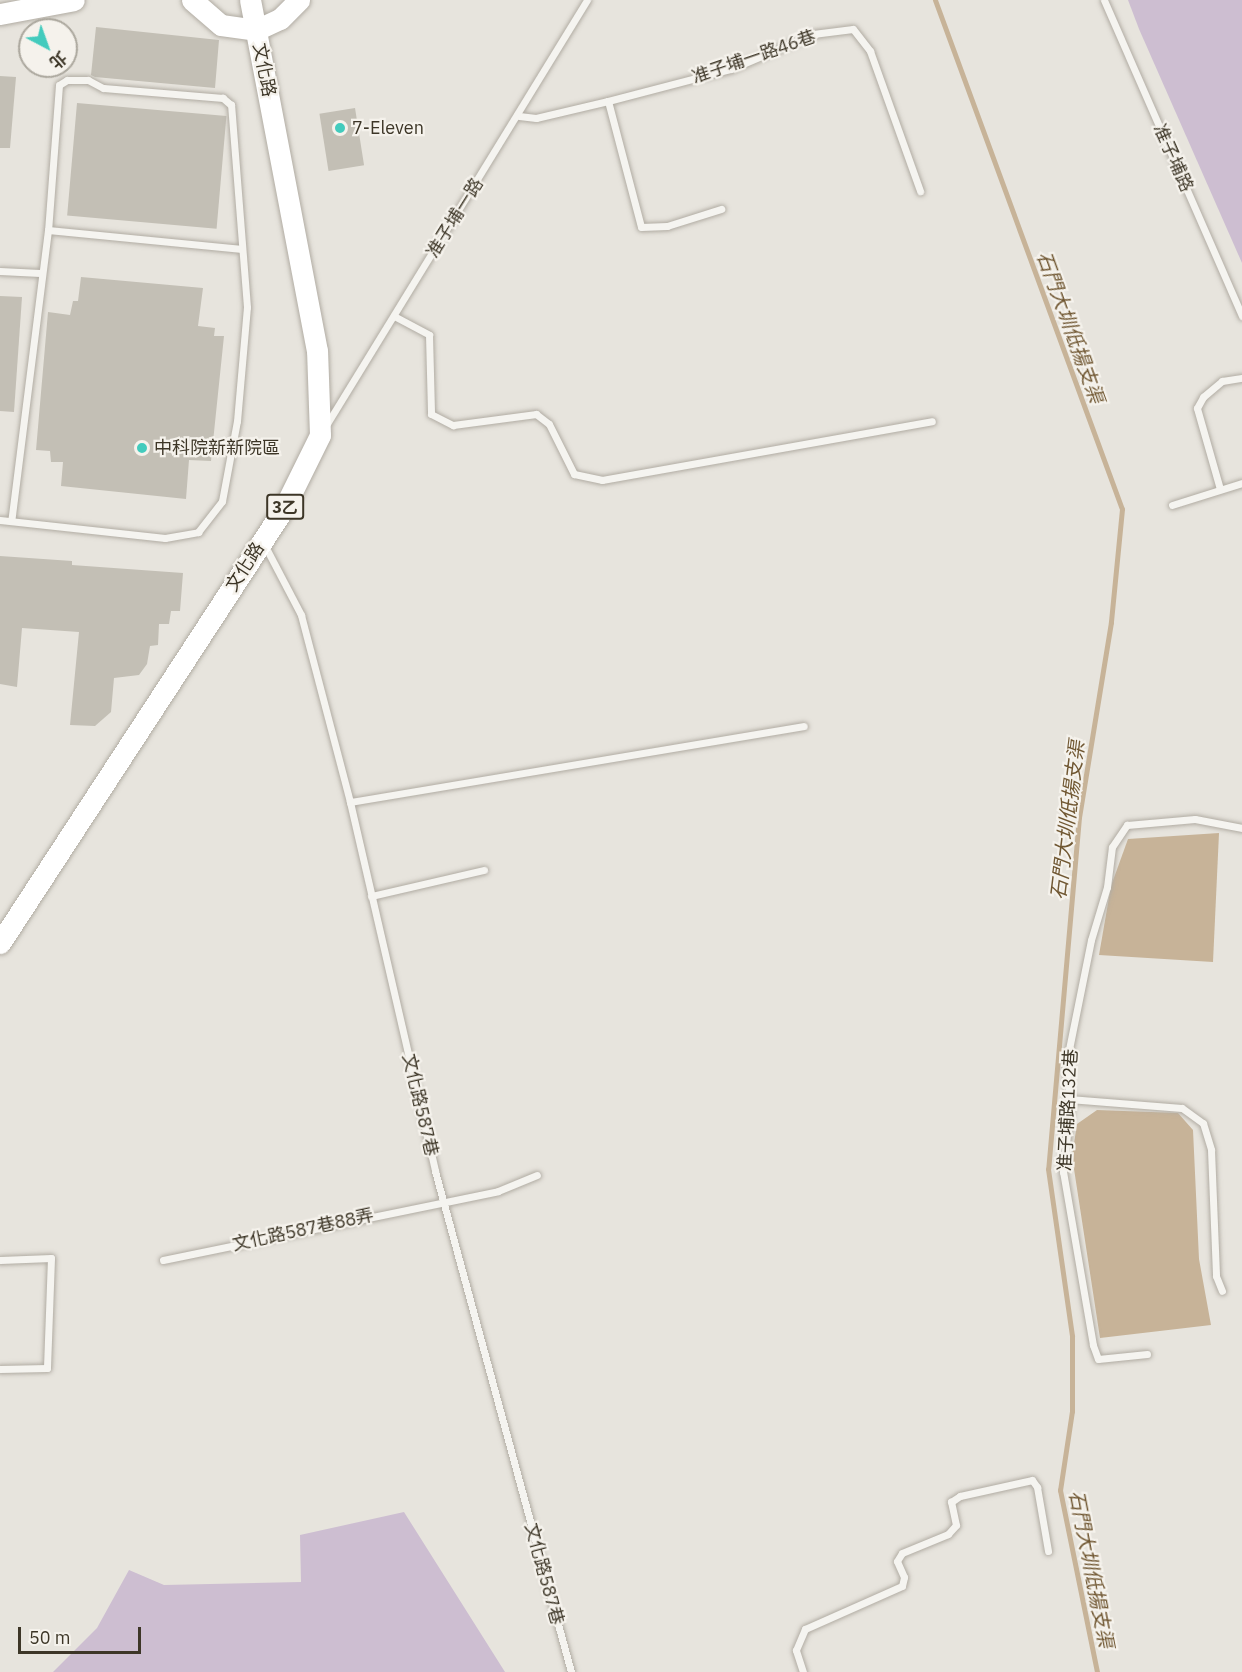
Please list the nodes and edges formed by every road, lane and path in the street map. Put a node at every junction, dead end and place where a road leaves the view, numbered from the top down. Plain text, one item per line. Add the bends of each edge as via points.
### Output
1 (74, 0) edge
2 (192, 0) edge
3 (250, 0) edge
4 (299, 0) edge
5 (587, 0) edge
6 (1104, 0) edge
7 (0, 14) edge
8 (256, 30) junction
9 (608, 101) junction
10 (519, 116) junction
11 (920, 191) dead end
12 (721, 208) dead end
13 (48, 230) junction
14 (242, 249) junction
15 (0, 271) edge
16 (40, 273) junction
17 (394, 316) junction
18 (1242, 316) edge
19 (1242, 378) edge
20 (932, 421) dead end
21 (320, 435) junction
22 (1242, 483) edge
23 (1220, 489) junction
24 (1172, 505) dead end
25 (0, 520) edge
26 (11, 521) junction
27 (262, 541) junction
28 (804, 726) dead end
29 (350, 802) junction
30 (1242, 828) edge
31 (484, 870) dead end
32 (372, 896) junction
33 (0, 944) edge
34 (1069, 1099) junction
35 (537, 1174) dead end
36 (443, 1200) junction
37 (0, 1260) edge
38 (163, 1260) dead end
39 (1222, 1291) dead end
40 (1147, 1354) dead end
41 (0, 1369) edge
42 (1048, 1551) dead end
43 (571, 1672) edge
44 (803, 1672) edge

1 - 7 main road
2 - 8 main road via 221,25
3 - 8 main road, 文化路 / 3乙
4 - 8 main road via 280,19
5 - 10 lane, 准子埔一路
6 - 18 lane, 准子埔路
8 - 21 main road, 文化路 / 3乙 via 316,351
9 - 10 lane, 准子埔一路46巷 via 536,118
9 - 11 lane, 准子埔一路46巷 via 730,69 813,34 853,29 870,51
9 - 12 lane via 641,227 667,226
10 - 17 lane, 准子埔一路
13 - 14 lane
13 - 14 lane via 58,85 67,80 88,80 104,88 223,99 231,105
13 - 16 lane
14 - 26 lane via 247,307 237,421 222,501 198,531 165,538
15 - 16 lane
16 - 26 lane
17 - 20 lane via 429,335 431,414 453,425 536,414 549,424 574,474 602,480
17 - 21 lane, 准子埔一路
19 - 23 lane via 1222,381 1203,397 1197,408
21 - 27 main road, 文化路 / 3乙 via 288,500
22 - 23 lane
23 - 24 lane
25 - 26 lane
27 - 29 lane, 文化路587巷 via 301,615
27 - 33 main road, 文化路 / 3乙
28 - 29 lane
29 - 32 lane, 文化路587巷
30 - 34 lane, 准子埔路132巷 via 1195,819 1127,825 1112,847 1107,887 1091,940 1066,1064
31 - 32 lane
32 - 36 lane, 文化路587巷
34 - 39 lane via 1182,1108 1203,1123 1211,1150 1216,1276
34 - 40 lane, 准子埔路132巷 via 1063,1172 1093,1345 1098,1359
35 - 36 lane, 文化路587巷88弄 via 498,1191
36 - 38 lane, 文化路587巷88弄
36 - 43 lane, 文化路587巷
37 - 41 lane via 51,1258 47,1368
42 - 44 lane via 1037,1487 1032,1480 960,1496 951,1503 956,1525 948,1534 902,1553 897,1561 904,1577 902,1586 805,1629 796,1650

